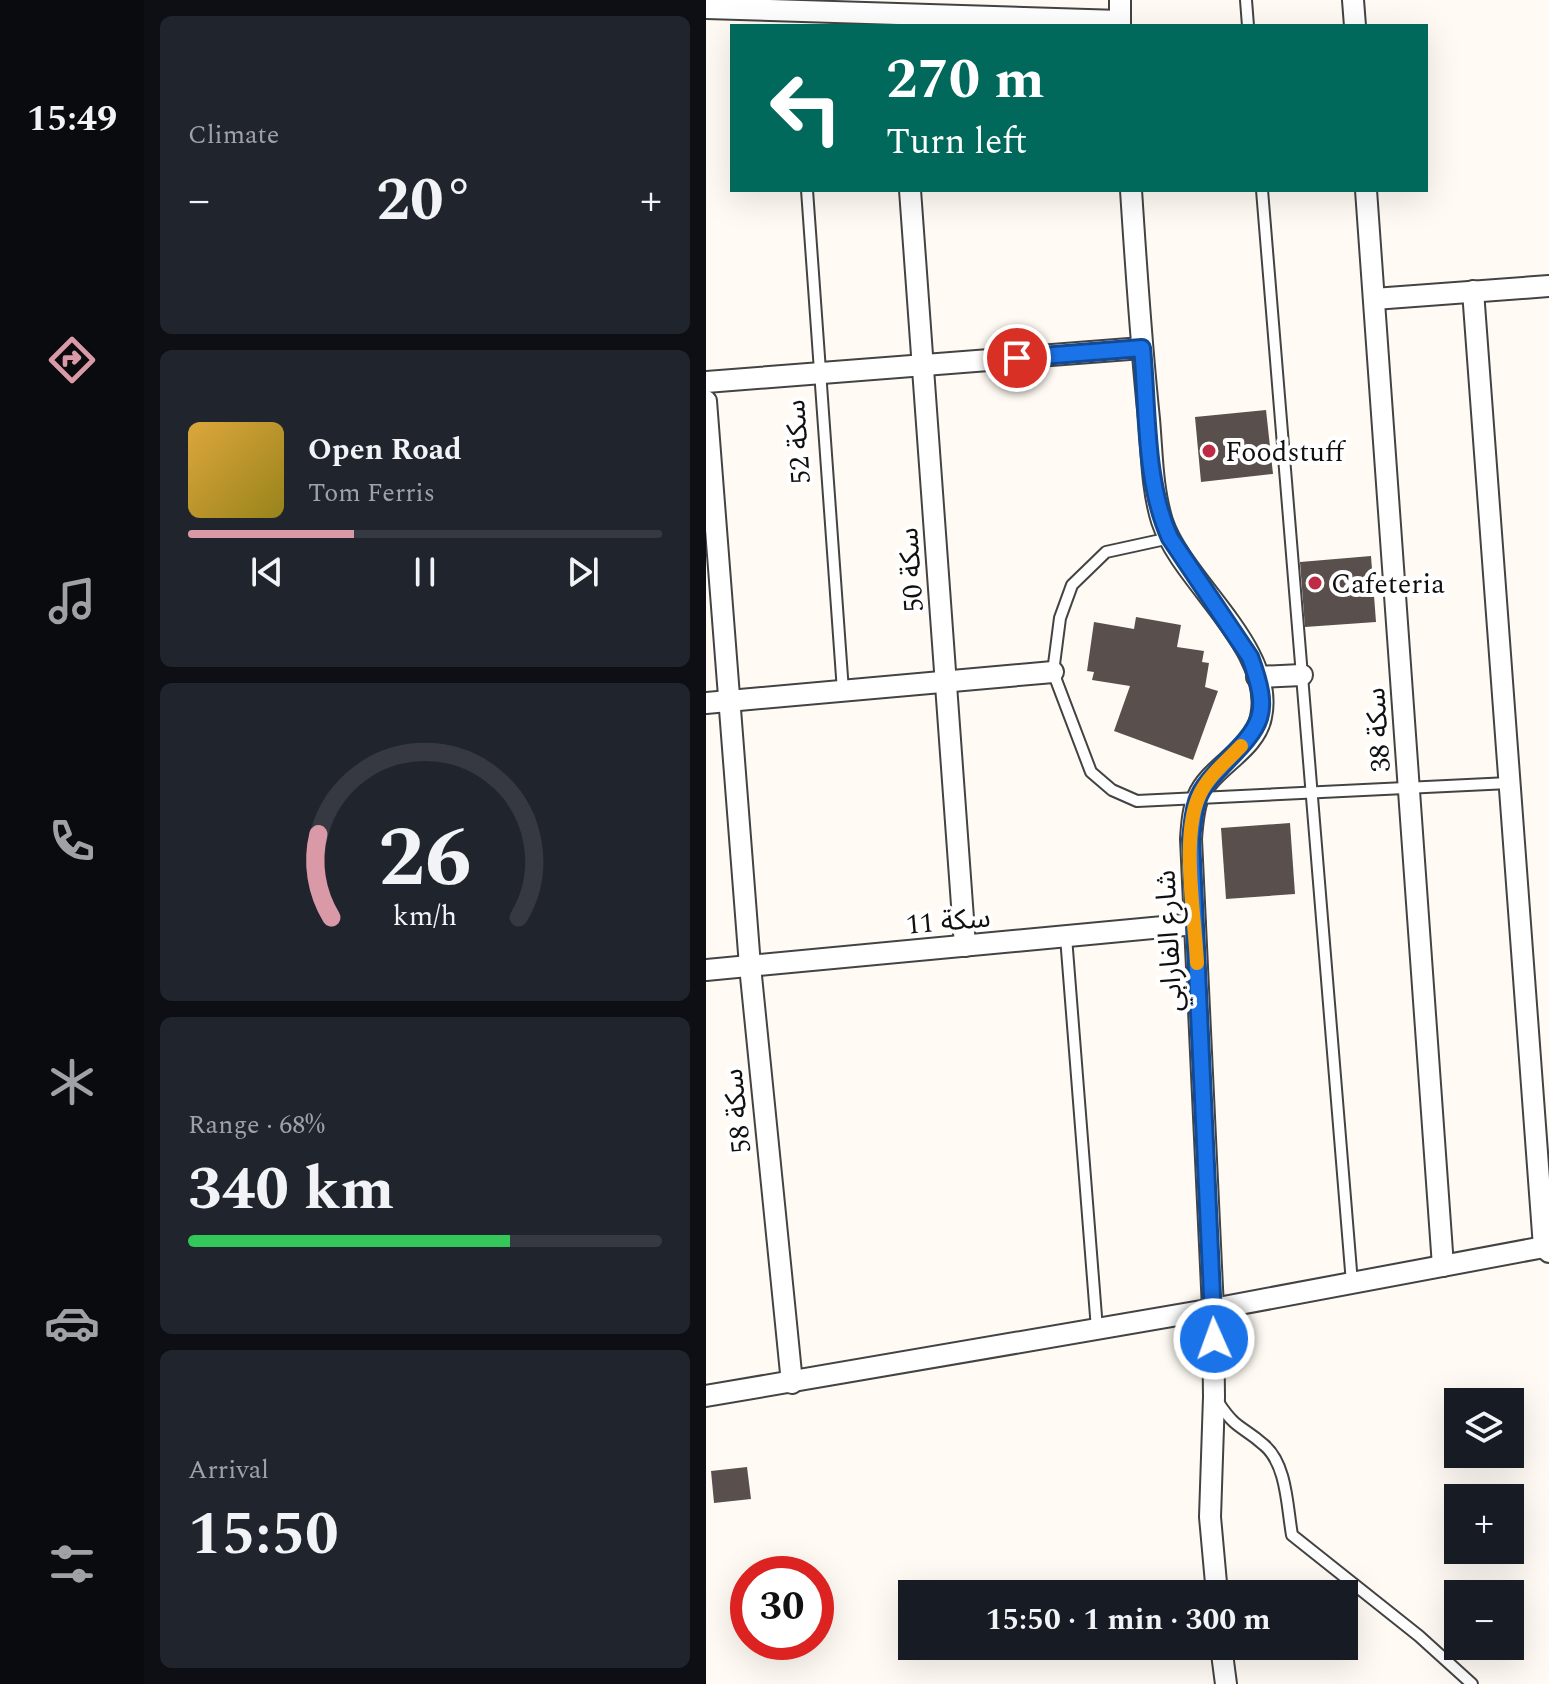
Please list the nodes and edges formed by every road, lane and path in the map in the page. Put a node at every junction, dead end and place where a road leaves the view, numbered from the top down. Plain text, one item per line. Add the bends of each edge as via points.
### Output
1 (1120, 0) edge
2 (1246, 0) edge
3 (1353, 0) edge
4 (706, 8) edge
5 (794, 12) edge
6 (898, 13) edge
7 (1120, 24) edge
8 (1248, 24) edge
9 (1355, 24) edge
10 (807, 192) edge
11 (910, 192) edge
12 (1131, 192) edge
13 (1262, 192) edge
14 (1366, 192) edge
15 (1549, 286) edge
16 (1473, 291) junction
17 (1374, 299) junction
18 (1142, 348) junction
19 (923, 365) junction
20 (820, 373) junction
21 (706, 382) edge
22 (706, 401) edge
23 (1170, 538) junction
24 (1053, 672) junction
25 (1302, 675) junction
26 (1257, 677) junction
27 (946, 682) junction
28 (843, 691) junction
29 (729, 701) junction
30 (706, 703) edge
31 (1509, 783) junction
32 (1409, 787) junction
33 (1311, 792) junction
34 (1198, 797) junction
35 (1195, 924) junction
36 (1066, 937) junction
37 (965, 946) junction
38 (750, 966) junction
39 (706, 970) edge
40 (1547, 1248) edge
41 (1443, 1266) junction
42 (1352, 1283) junction
43 (1213, 1309) junction
44 (1097, 1329) junction
45 (792, 1383) junction
46 (706, 1396) edge
47 (1214, 1397) junction
48 (1216, 1580) edge
49 (1223, 1660) edge
50 (1226, 1684) edge
51 (1472, 1684) edge

1 - 7 street
2 - 8 lane
3 - 9 street
4 - 5 street
5 - 6 street
6 - 7 street
10 - 20 lane, سكة 52
11 - 19 street, سكة 50
12 - 18 street, شارع الفارابي
13 - 25 lane
14 - 17 street, سكة 38
15 - 16 street
16 - 17 street
16 - 31 street
17 - 32 street, سكة 38
18 - 19 street
18 - 23 street, شارع الفارابي via 1156,494
19 - 20 street
19 - 27 street, سكة 50
20 - 21 street
20 - 28 lane, سكة 52
22 - 29 street, سكة 58
23 - 24 lane via 1106,552 1072,585 1060,618
23 - 26 street, شارع الفارابي via 1234,631
24 - 27 street
24 - 34 lane via 1091,772 1112,790 1137,801
25 - 26 street
25 - 33 lane
26 - 34 street, شارع الفارابي via 1261,718
27 - 28 street
27 - 37 street, سكة 50
28 - 29 street
29 - 30 street
29 - 38 street, سكة 58
31 - 32 lane
31 - 40 street
32 - 33 lane
32 - 41 street, سكة 38
33 - 34 lane
33 - 42 lane
34 - 35 street, شارع الفارابي via 1191,839
35 - 36 street, سكة 11
35 - 43 street, شارع الفارابي
36 - 37 street, سكة 11
36 - 44 lane
37 - 38 street, سكة 11
38 - 39 street, سكة 11
38 - 45 street, سكة 58
40 - 41 street
41 - 42 street
42 - 43 street
43 - 44 street
43 - 47 street, شارع الفارابي
44 - 45 street
45 - 46 street
47 - 48 street, شارع الفارابي via 1210,1517
47 - 51 lane via 1233,1426 1265,1445 1279,1463 1292,1535
49 - 50 street

